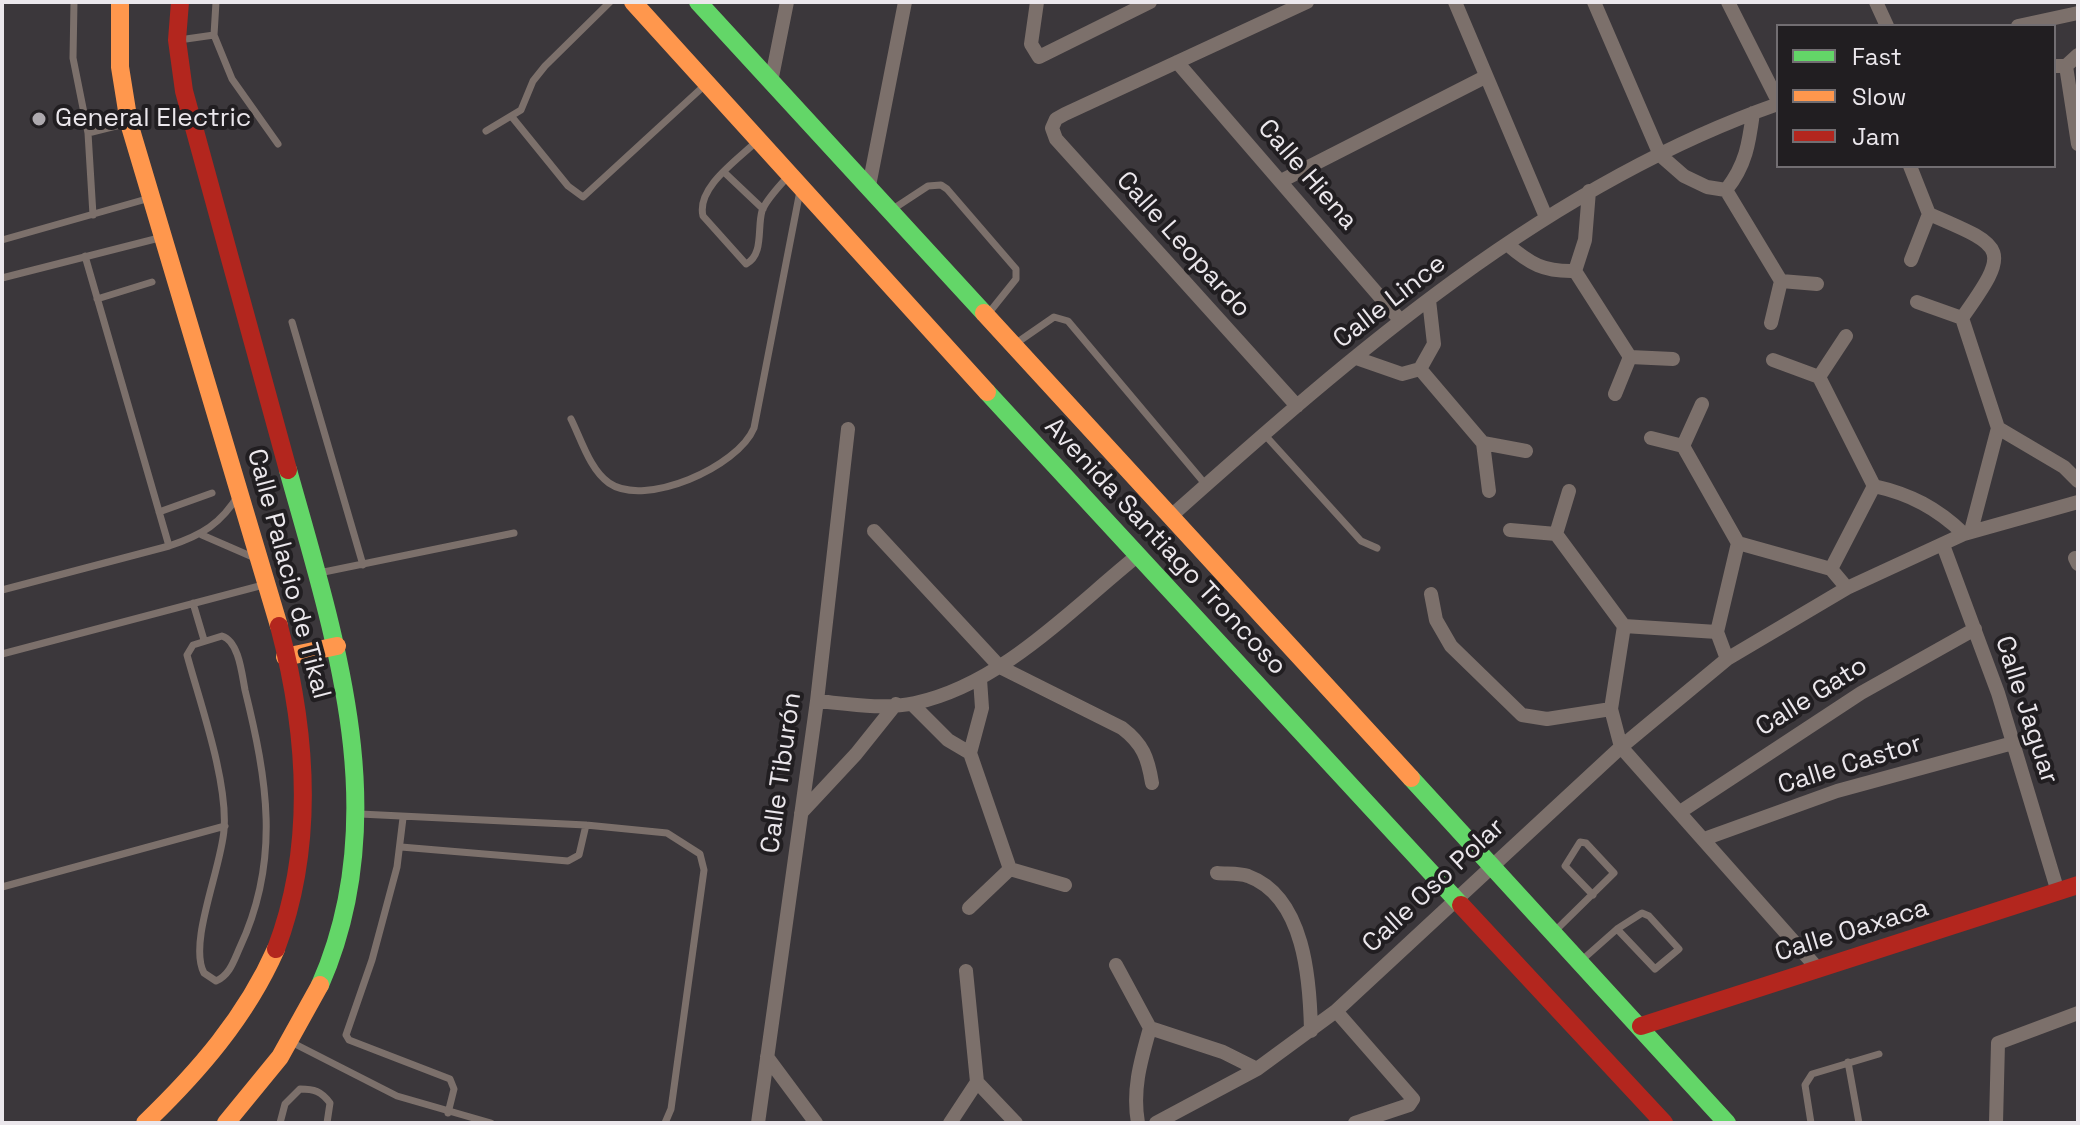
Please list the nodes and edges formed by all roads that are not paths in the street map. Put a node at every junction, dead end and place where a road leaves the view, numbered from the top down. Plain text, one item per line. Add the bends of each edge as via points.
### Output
1 (74, 2) edge
2 (120, 2) edge
3 (180, 2) edge
4 (216, 2) edge
5 (610, 2) edge
6 (633, 2) edge
7 (698, 2) edge
8 (787, 2) edge
9 (905, 2) edge
10 (1037, 2) edge
11 (1150, 2) edge
12 (1307, 2) edge
13 (1455, 2) edge
14 (1594, 2) edge
15 (1728, 2) edge
16 (1876, 2) edge
17 (2078, 13) edge
18 (1886, 24) edge
19 (2027, 24) edge
20 (214, 35) junction
21 (177, 40) junction
22 (2078, 55) edge
23 (1177, 62) junction
24 (2060, 66) edge
25 (1485, 77) junction
26 (707, 82) junction
27 (771, 82) junction
28 (1776, 98) edge
29 (1776, 103) edge
30 (1753, 113) junction
31 (512, 117) junction
32 (129, 123) junction
33 (486, 131) dead end
34 (88, 133) junction
35 (758, 139) junction
36 (278, 144) dead end
37 (2078, 144) edge
38 (1660, 155) junction
39 (1911, 168) edge
40 (725, 173) junction
41 (796, 179) junction
42 (1281, 181) junction
43 (869, 186) junction
44 (1726, 190) junction
45 (1589, 191) junction
46 (151, 197) junction
47 (763, 209) junction
48 (891, 211) junction
49 (1929, 214) junction
50 (93, 215) junction
51 (1546, 217) junction
52 (162, 237) junction
53 (2, 240) edge
54 (1507, 244) junction
55 (85, 256) junction
56 (1911, 260) dead end
57 (1575, 271) junction
58 (2, 278) edge
59 (1781, 281) junction
60 (152, 282) dead end
61 (1817, 284) dead end
62 (97, 299) junction
63 (1429, 300) junction
64 (1917, 302) dead end
65 (987, 316) junction
66 (1962, 318) junction
67 (1400, 320) junction
68 (292, 322) dead end
69 (1771, 323) dead end
70 (1846, 336) dead end
71 (1014, 346) junction
72 (1630, 357) junction
73 (1356, 358) junction
74 (1673, 359) dead end
75 (1773, 360) dead end
76 (1420, 369) junction
77 (1819, 377) junction
78 (1615, 394) dead end
79 (1702, 404) dead end
80 (1297, 406) junction
81 (571, 419) dead end
82 (1998, 428) junction
83 (848, 429) dead end
84 (1264, 434) junction
85 (1651, 438) dead end
86 (1483, 443) junction
87 (1683, 446) junction
88 (1526, 451) dead end
89 (2078, 481) edge
90 (1206, 485) junction
91 (1874, 486) junction
92 (242, 488) junction
93 (1489, 491) dead end
94 (1569, 491) dead end
95 (212, 493) dead end
96 (2078, 502) edge
97 (159, 512) junction
98 (1170, 517) junction
99 (1510, 530) dead end
100 (874, 531) dead end
101 (514, 533) dead end
102 (1967, 533) junction
103 (1556, 534) junction
104 (202, 535) junction
105 (1738, 543) junction
106 (1943, 545) junction
107 (169, 546) junction
108 (1377, 548) dead end
109 (1137, 556) junction
110 (261, 561) junction
111 (363, 565) junction
112 (1831, 569) junction
113 (319, 573) junction
114 (268, 584) junction
115 (1847, 588) junction
116 (2, 590) edge
117 (1431, 594) dead end
118 (193, 603) junction
119 (1624, 626) junction
120 (1975, 629) junction
121 (1717, 632) junction
122 (204, 640) junction
123 (337, 646) junction
124 (2, 654) edge
125 (285, 657) junction
126 (1727, 659) junction
127 (1000, 667) junction
128 (980, 679) junction
129 (817, 701) junction
130 (896, 704) junction
131 (912, 704) junction
132 (1611, 709) junction
133 (2013, 743) junction
134 (1621, 747) junction
135 (970, 753) junction
136 (1152, 783) dead end
137 (1680, 812) junction
138 (801, 813) junction
139 (358, 814) junction
140 (403, 818) junction
141 (586, 825) junction
142 (225, 826) junction
143 (1704, 839) junction
144 (401, 847) junction
145 (1490, 866) junction
146 (1010, 869) junction
147 (1217, 873) dead end
148 (1065, 885) dead end
149 (2078, 885) edge
150 (2, 887) edge
151 (2058, 892) junction
152 (1593, 895) junction
153 (1456, 899) junction
154 (969, 908) dead end
155 (1617, 929) junction
156 (1553, 932) junction
157 (1581, 961) junction
158 (1116, 965) dead end
159 (1818, 969) junction
160 (966, 971) dead end
161 (1336, 1011) junction
162 (2077, 1016) edge
163 (1641, 1026) junction
164 (1150, 1028) junction
165 (1311, 1031) junction
166 (291, 1042) junction
167 (1879, 1054) dead end
168 (767, 1057) junction
169 (1848, 1062) junction
170 (1257, 1069) junction
171 (977, 1082) junction
172 (448, 1113) junction
173 (145, 1123) edge
174 (226, 1123) edge
175 (280, 1123) edge
176 (327, 1123) edge
177 (491, 1123) edge
178 (665, 1123) edge
179 (758, 1123) edge
180 (816, 1123) edge
181 (950, 1123) edge
182 (1016, 1123) edge
183 (1138, 1123) edge
184 (1156, 1123) edge
185 (1355, 1123) edge
186 (1664, 1123) edge
187 (1727, 1123) edge
188 (1811, 1123) edge
189 (1859, 1123) edge
190 (1996, 1123) edge

1 - 34 lane via 73,58
2 - 32 main road, Calle Palacio de Tikal via 120,67
3 - 21 main road, Calle Palacio de Tikal
4 - 20 lane
5 - 31 lane via 545,66 526,103
6 - 26 main road, Avenida Santiago Troncoso
7 - 27 main road, Avenida Santiago Troncoso
8 - 27 street
9 - 43 street
10 - 11 street via 1031,44 1035,55 1044,56
12 - 23 street
13 - 25 street
14 - 38 street
15 - 28 street
16 - 18 street
17 - 19 street
20 - 21 lane
20 - 36 lane via 232,79
21 - 113 main road, Calle Palacio de Tikal via 203,169
22 - 24 street
23 - 42 street, Calle Hiena
23 - 80 street, Calle Leopardo via 1065,114 1052,128 1056,139
24 - 37 street
25 - 42 street
25 - 51 street
26 - 31 lane via 583,197
26 - 35 main road, Avenida Santiago Troncoso
27 - 43 main road, Avenida Santiago Troncoso
29 - 30 street, Calle Lince
30 - 38 street, Calle Lince
30 - 44 street via 1748,153
31 - 33 lane
32 - 34 lane
32 - 46 main road, Calle Palacio de Tikal
34 - 50 lane
35 - 40 lane
35 - 41 main road, Avenida Santiago Troncoso
38 - 44 street via 1684,176
38 - 45 street, Calle Lince
39 - 49 street
40 - 47 lane
40 - 47 lane via 705,193 701,208 746,264 758,249
41 - 47 lane
41 - 81 lane via 754,428 741,449 703,473 642,493 625,492 606,482 594,466
41 - 109 main road, Avenida Santiago Troncoso
42 - 67 street, Calle Hiena
43 - 48 main road, Avenida Santiago Troncoso
44 - 59 street
45 - 51 street, Calle Lince
45 - 57 street via 1585,240
46 - 50 lane
46 - 52 main road, Calle Palacio de Tikal
48 - 65 main road, Avenida Santiago Troncoso
48 - 65 lane via 928,186 947,189 1016,269 1016,279
49 - 56 street
49 - 66 street via 1985,242 1995,255 1996,266
50 - 53 lane
51 - 54 street, Calle Lince
52 - 55 lane
52 - 92 main road, Calle Palacio de Tikal
54 - 57 street via 1532,266
54 - 63 street, Calle Lince
55 - 58 lane
55 - 62 lane
57 - 72 street
59 - 61 street
59 - 69 street
60 - 62 lane
62 - 97 lane
63 - 67 street, Calle Lince
63 - 76 street via 1434,344
64 - 66 street
65 - 71 main road, Avenida Santiago Troncoso
66 - 82 street
67 - 73 street, Calle Lince
68 - 111 lane
70 - 77 street
71 - 90 lane via 1054,317 1068,321
71 - 98 main road, Avenida Santiago Troncoso
72 - 74 street
72 - 78 street
73 - 76 street via 1402,374
73 - 80 street, Calle Lince
75 - 77 street
76 - 86 street
77 - 91 street
79 - 87 street
80 - 84 street, Calle Lince
82 - 89 street
82 - 102 street
83 - 129 street, Calle Tiburón
84 - 90 street, Calle Lince
84 - 108 lane via 1361,541
85 - 87 street
86 - 88 street
86 - 93 street
87 - 105 street
90 - 98 street, Calle Lince
91 - 102 street via 1900,491 1935,508
91 - 112 street
92 - 104 lane via 229,510
92 - 110 main road, Calle Palacio de Tikal
94 - 103 street
95 - 97 lane
96 - 102 street, Calle Oso Polar
97 - 107 lane
98 - 145 main road, Avenida Santiago Troncoso
99 - 103 street
100 - 127 street
101 - 111 lane
102 - 106 street, Calle Oso Polar
103 - 119 street
104 - 107 lane
104 - 110 lane
105 - 112 street
105 - 121 street
106 - 115 street, Calle Oso Polar
106 - 120 street, Calle Jaguar
107 - 116 lane
109 - 127 street
109 - 153 main road, Avenida Santiago Troncoso
110 - 114 main road, Calle Palacio de Tikal
111 - 113 lane
112 - 115 street
113 - 123 main road, Calle Palacio de Tikal
114 - 118 lane
114 - 125 main road, Calle Palacio de Tikal
115 - 126 street, Calle Oso Polar
117 - 132 street via 1436,620 1451,646 1522,715 1547,719
118 - 122 lane
118 - 124 lane
119 - 121 street
119 - 132 street
120 - 133 street, Calle Jaguar
120 - 137 street, Calle Gato via 1861,693
121 - 126 street
122 - 142 lane via 187,655
122 - 142 lane via 222,636 232,642 263,762 269,815 255,905 227,973 216,981 204,973 197,952
123 - 125 main road
123 - 139 main road, Calle Palacio de Tikal
125 - 173 main road, Calle Palacio de Tikal via 303,741 306,787 297,885 280,938 225,1040
126 - 134 street, Calle Oso Polar
127 - 128 street
127 - 136 street via 1139,740
128 - 131 street
128 - 135 street via 982,708
129 - 130 street
129 - 138 street, Calle Tiburón
130 - 131 street
130 - 138 street
131 - 135 street via 948,740
132 - 134 street
133 - 143 street, Calle Castor via 1837,791
133 - 151 street, Calle Jaguar
134 - 137 street
134 - 145 street, Calle Oso Polar
135 - 146 street
137 - 143 street
138 - 168 street, Calle Tiburón
139 - 140 lane
139 - 166 main road, Calle Palacio de Tikal via 344,919 327,969
140 - 141 lane
140 - 144 lane
141 - 144 lane via 579,855 568,861
141 - 178 lane via 667,833 700,854 704,870
142 - 150 lane
143 - 159 street
144 - 172 lane via 346,1035 446,1076 454,1089
145 - 153 street, Calle Oso Polar
145 - 156 main road, Avenida Santiago Troncoso
146 - 148 street
146 - 154 street
147 - 165 street via 1246,875 1263,883 1288,914 1303,945
149 - 151 main road, Calle Oaxaca
151 - 159 main road, Calle Oaxaca
152 - 152 lane via 1614,871 1580,842 1565,866
152 - 156 lane
153 - 161 street, Calle Oso Polar
153 - 186 main road, Avenida Santiago Troncoso
155 - 155 lane via 1645,913 1679,949 1655,969
155 - 157 lane
156 - 157 main road, Avenida Santiago Troncoso
157 - 163 main road, Avenida Santiago Troncoso
158 - 164 street
159 - 163 main road, Calle Oaxaca
160 - 171 street
161 - 165 street, Calle Oso Polar
161 - 185 street via 1413,1099 1409,1105
162 - 190 street via 1998,1043
163 - 187 main road, Avenida Santiago Troncoso
164 - 170 street
164 - 183 street via 1136,1079
165 - 170 street, Calle Oso Polar
166 - 172 lane via 397,1096
166 - 174 main road, Calle Palacio de Tikal
167 - 169 lane
168 - 179 street, Calle Tiburón
168 - 180 street
169 - 188 lane via 1807,1080
169 - 189 lane
170 - 184 street, Calle Oso Polar
171 - 181 street
171 - 182 street
172 - 177 lane
175 - 176 lane via 285,1104 300,1089 324,1095 330,1103

